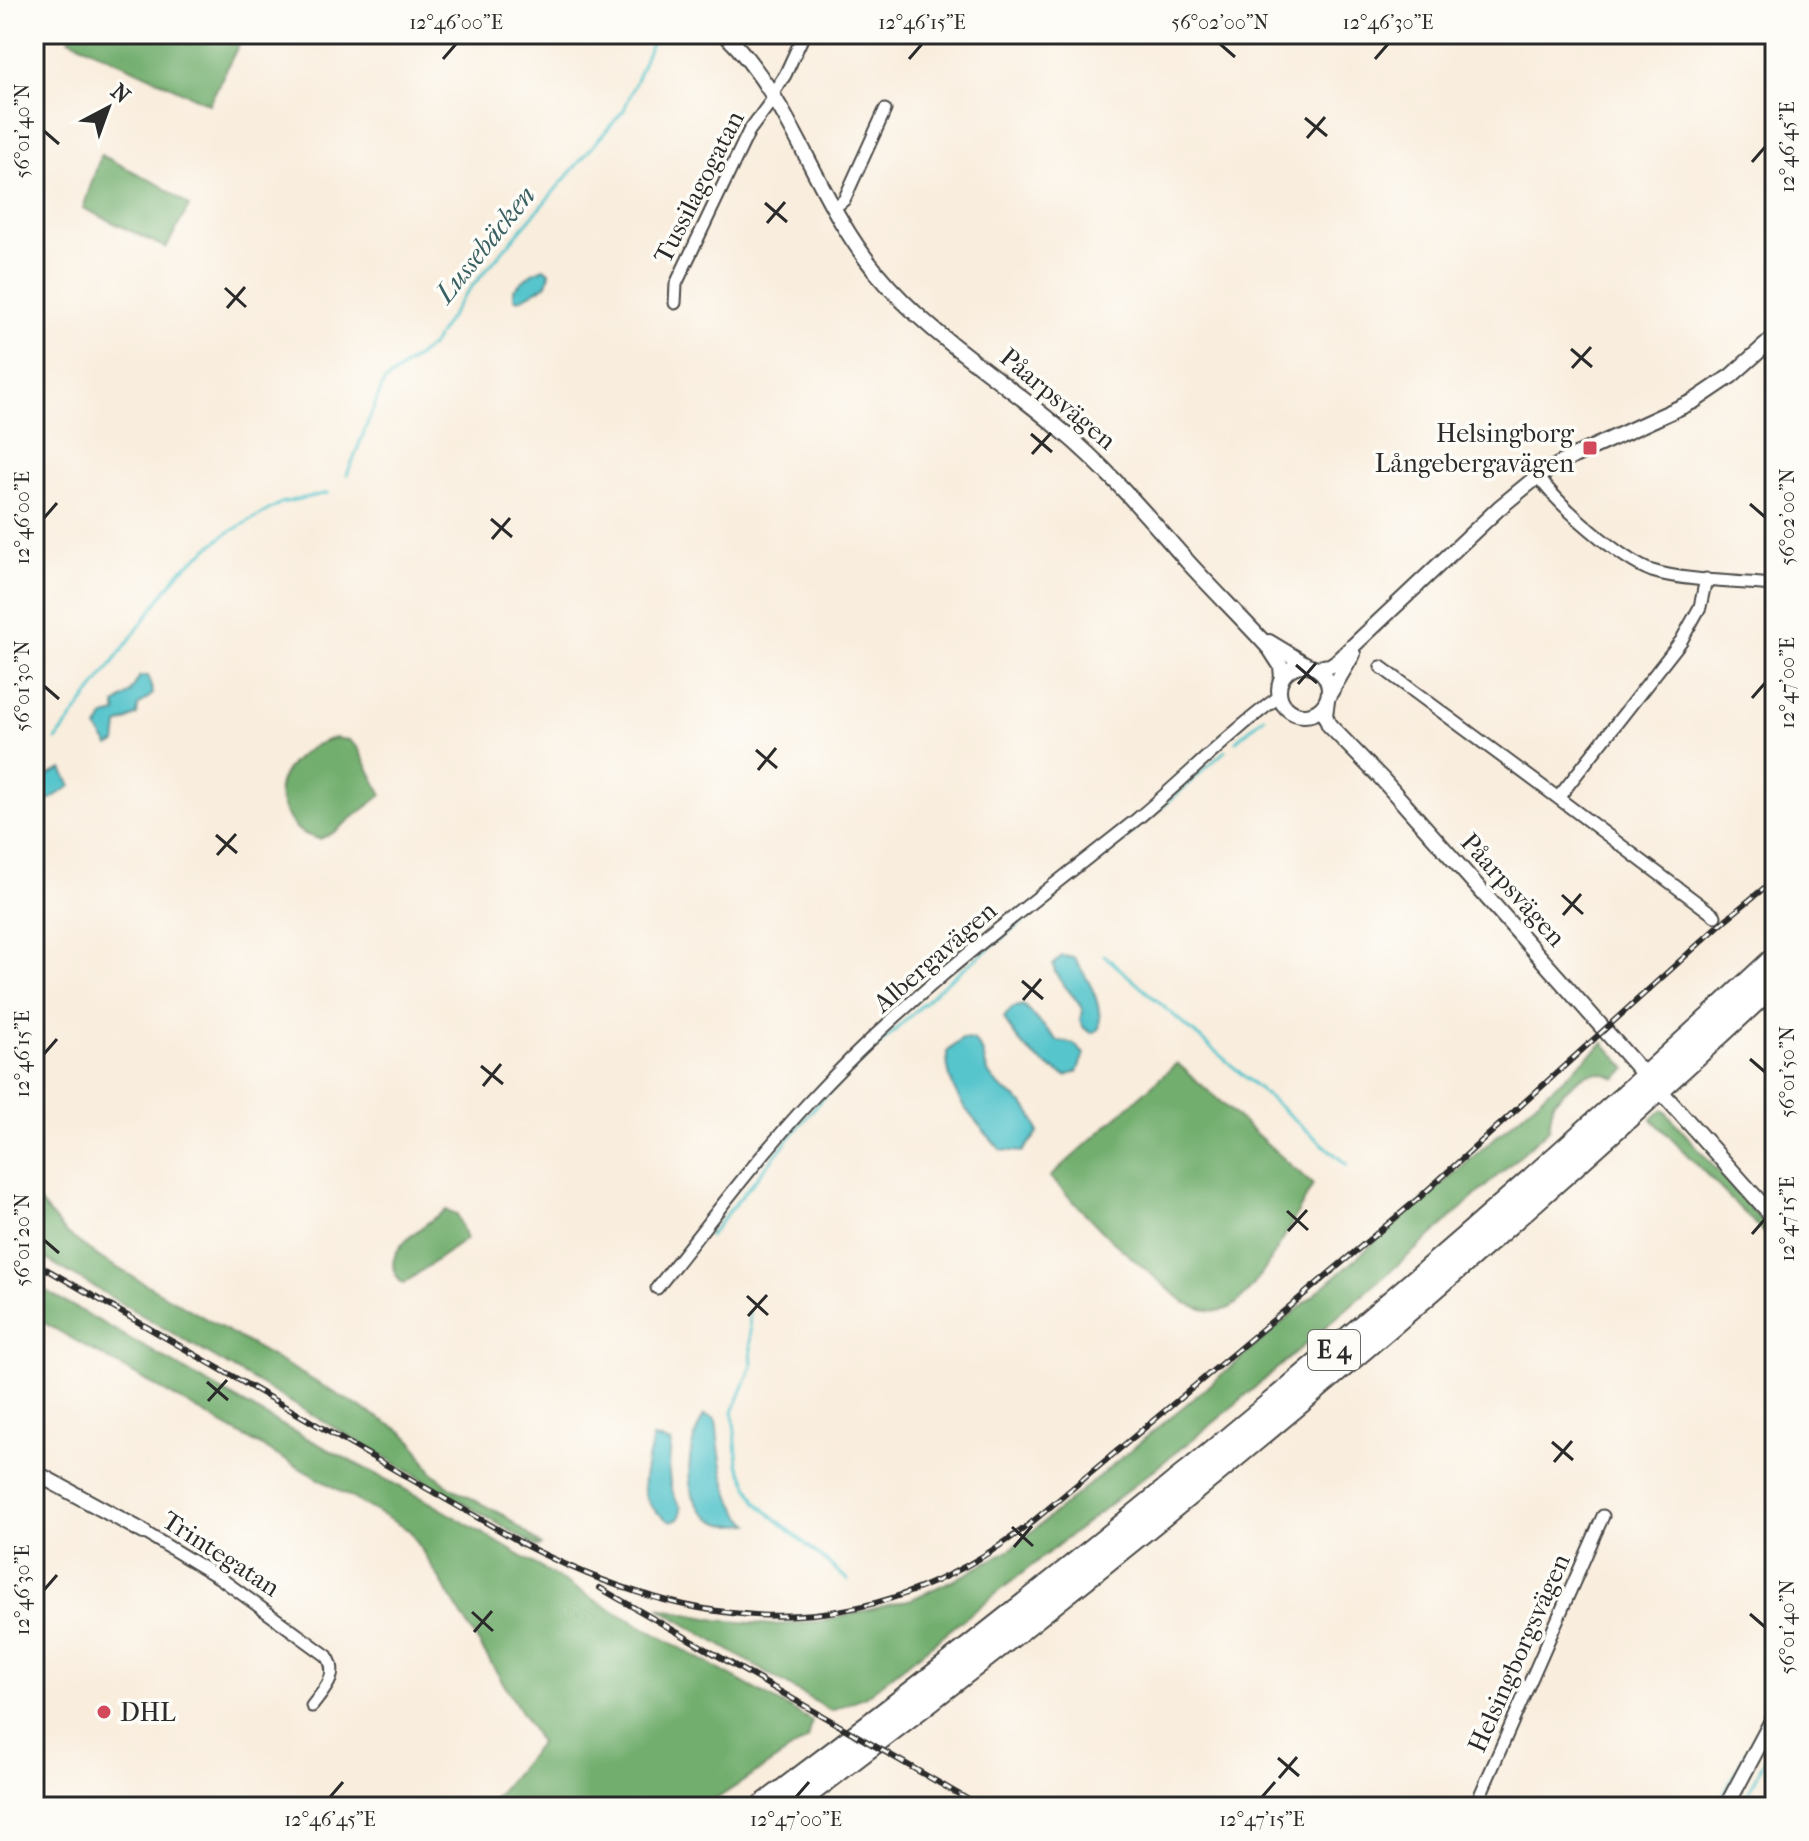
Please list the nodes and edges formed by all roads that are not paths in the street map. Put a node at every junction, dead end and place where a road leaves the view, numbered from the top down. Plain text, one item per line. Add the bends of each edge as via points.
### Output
1 (725, 34) edge
2 (804, 34) edge
3 (774, 94) junction
4 (885, 110) dead end
5 (834, 208) junction
6 (675, 303) dead end
7 (1775, 337) edge
8 (1538, 476) junction
9 (1706, 579) junction
10 (1775, 585) edge
11 (1252, 630) junction
12 (1368, 632) junction
13 (1312, 667) junction
14 (1381, 667) dead end
15 (1282, 678) junction
16 (1280, 696) junction
17 (1328, 698) junction
18 (1296, 714) junction
19 (1347, 745) junction
20 (1558, 798) junction
21 (1715, 916) dead end
22 (1775, 957) edge
23 (1775, 983) edge
24 (1640, 1070) dead end
25 (1666, 1097) dead end
26 (1775, 1219) edge
27 (657, 1288) dead end
28 (34, 1472) edge
29 (1603, 1516) dead end
30 (144, 1532) joint
31 (312, 1706) dead end
32 (1775, 1715) edge
33 (762, 1805) edge
34 (793, 1807) edge
35 (1475, 1807) edge
36 (1726, 1807) edge

1 - 3 street, Påarpsvägen
2 - 3 street
3 - 5 street, Påarpsvägen
3 - 6 street, Tussilagogatan via 749,131 676,284
4 - 5 street via 844,200
5 - 11 street, Påarpsvägen via 895,294 1090,455
7 - 8 street via 1694,401
8 - 9 street via 1570,513 1643,567
8 - 12 street
9 - 10 street
9 - 20 street via 1700,607 1681,641
11 - 13 street, Påarpsvägen
11 - 15 street, Påarpsvägen via 1278,660
12 - 13 street via 1333,665
12 - 17 street
13 - 15 street via 1293,668
13 - 17 street via 1328,683
14 - 20 street
15 - 16 street
16 - 18 street
16 - 27 street, Albergavägen via 940,979 856,1056 760,1158
17 - 18 street via 1314,713
17 - 19 street, Påarpsvägen via 1327,721
18 - 19 street, Påarpsvägen
19 - 24 street, Påarpsvägen
20 - 21 street
22 - 33 highway, E 4 via 1461,1241 1192,1469
23 - 34 highway, E 4 via 1485,1244 1230,1462
25 - 26 street
28 - 30 street, Trintegatan
29 - 35 street, Helsingborgsvägen
30 - 31 street, Trintegatan via 220,1578 327,1656 331,1678
32 - 36 street

